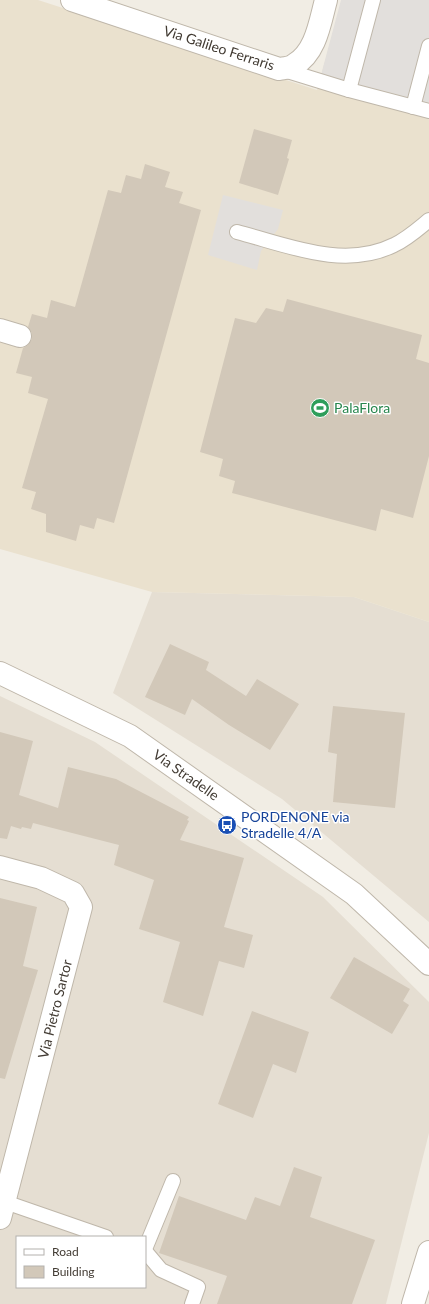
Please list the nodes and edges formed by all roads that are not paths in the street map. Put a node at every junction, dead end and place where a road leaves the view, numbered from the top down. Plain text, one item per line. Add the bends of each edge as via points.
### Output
1 (72, 0) edge
2 (326, 0) edge
3 (372, 0) edge
4 (429, 46) edge
5 (279, 69) junction
6 (349, 90) junction
7 (412, 107) junction
8 (429, 111) edge
9 (429, 220) edge
10 (237, 232) dead end
11 (0, 673) edge
12 (0, 866) edge
13 (429, 964) edge
14 (173, 1181) dead end
15 (2, 1210) edge
16 (102, 1236) edge
17 (146, 1248) edge
18 (146, 1251) edge
19 (429, 1252) edge
20 (420, 1291) edge
21 (192, 1304) edge

1 - 5 street, Via Galileo Ferraris
2 - 5 street, Via Galileo Ferraris via 312,46 305,57 293,66
3 - 6 lane
4 - 7 lane
5 - 6 lane
6 - 7 lane
7 - 8 lane
9 - 10 lane via 394,245 376,252 357,255 334,256
11 - 13 street, Via Stradelle via 130,736 354,894
12 - 15 street, Via Pietro Sartor via 41,878 74,893 81,907
14 - 17 lane
15 - 16 lane, Via Pietro Sartor
18 - 21 lane via 161,1270 198,1287
19 - 20 street

